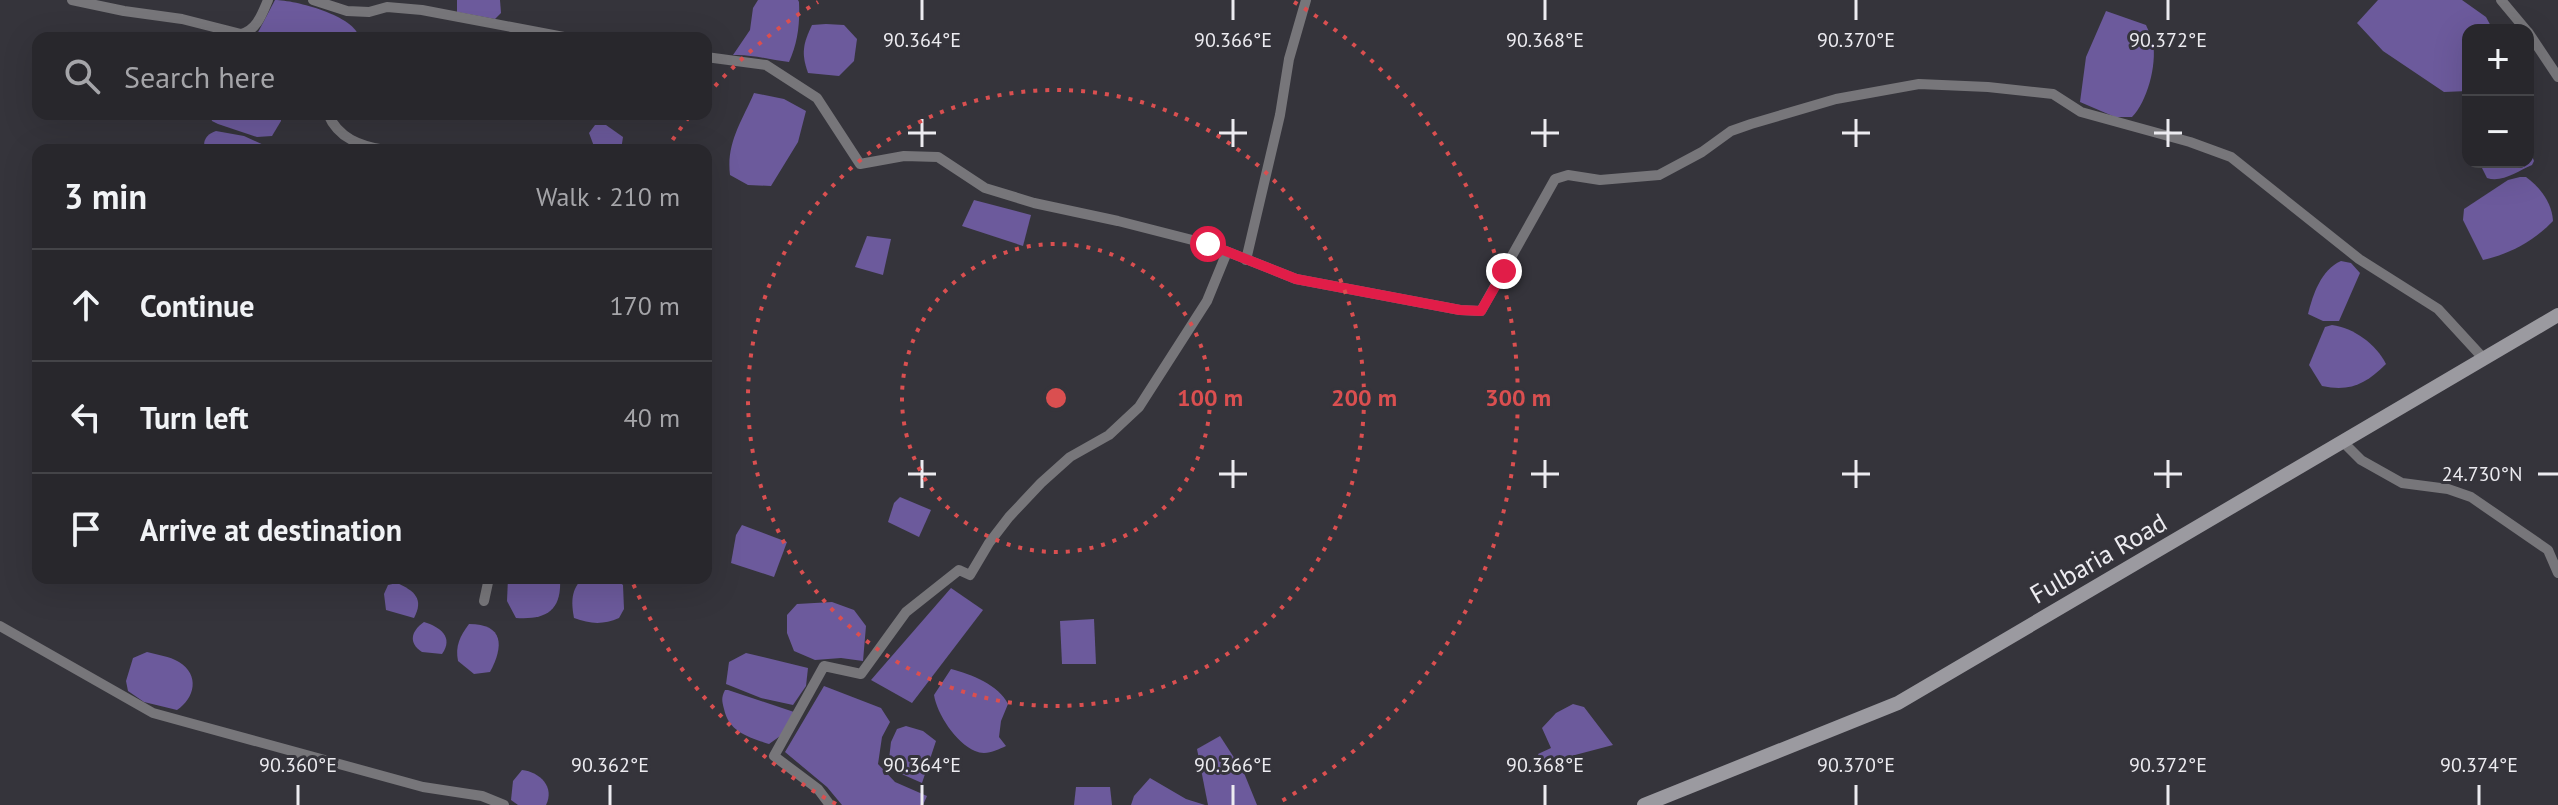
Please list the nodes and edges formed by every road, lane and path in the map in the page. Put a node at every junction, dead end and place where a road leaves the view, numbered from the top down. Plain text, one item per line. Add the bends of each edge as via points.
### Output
1 (72, 0) edge
2 (268, 0) edge
3 (313, 0) edge
4 (1306, 0) edge
5 (2501, 0) edge
6 (2521, 24) edge
7 (228, 32) edge
8 (250, 32) edge
9 (538, 32) edge
10 (2534, 41) edge
11 (712, 58) edge
12 (2558, 77) edge
13 (330, 120) edge
14 (365, 144) edge
15 (1227, 252) junction
16 (1246, 260) junction
17 (2558, 315) edge
18 (2484, 359) junction
19 (2343, 442) junction
20 (2558, 573) edge
21 (488, 584) edge
22 (484, 601) dead end
23 (0, 626) edge
24 (504, 805) edge
25 (830, 805) edge
26 (1644, 805) edge

1 - 7 street
2 - 8 street
3 - 9 street via 347,11 422,10
4 - 16 street
5 - 6 street
10 - 12 street
11 - 15 street via 766,65 817,98 860,164 904,156 938,157 985,188
13 - 14 street via 334,129
15 - 16 street
15 - 25 street via 1207,301 1139,407 1041,483 1009,517 970,575 959,570 906,612 861,674 824,666 774,756 818,789
16 - 18 street via 1296,279 1481,311 1555,179 1659,175 1731,131 1836,99 1919,84 1988,87 2053,94 2081,112 2231,157 2359,259 2438,309
17 - 18 main road, Fulbaria Road
18 - 19 main road, Fulbaria Road
19 - 20 street via 2361,460 2402,483 2471,497 2548,550
19 - 26 main road, Fulbaria Road via 1898,703
21 - 22 street
23 - 24 street via 153,713

